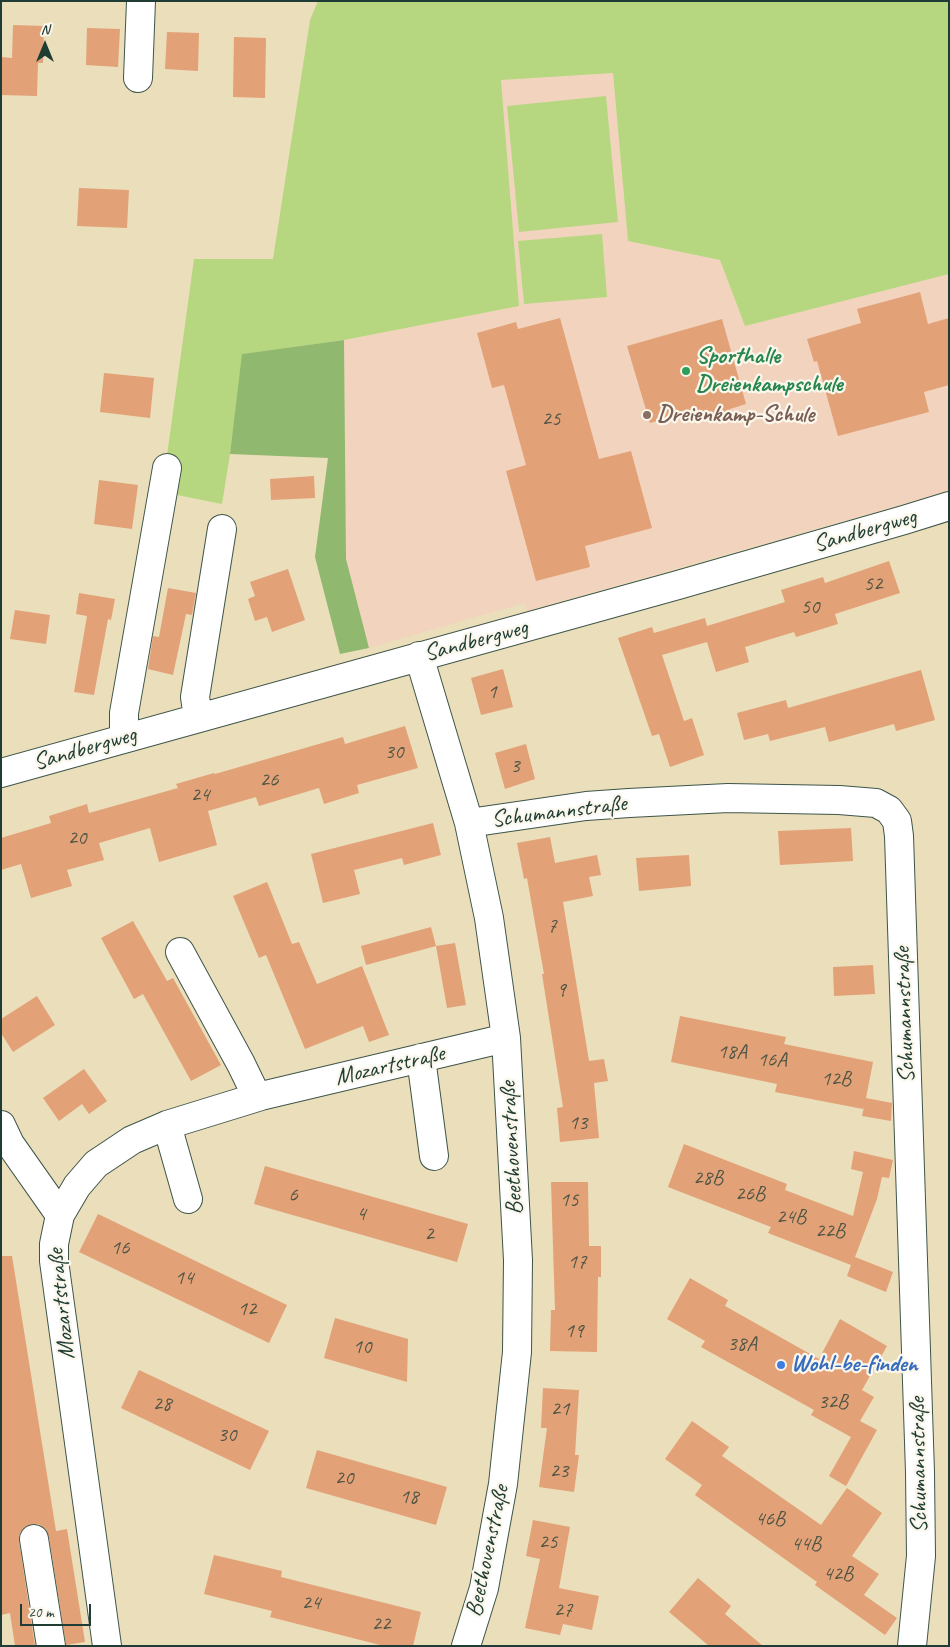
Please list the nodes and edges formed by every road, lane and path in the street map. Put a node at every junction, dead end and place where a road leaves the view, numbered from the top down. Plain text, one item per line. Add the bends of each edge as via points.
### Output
1 (141, 1) edge
2 (138, 78) dead end
3 (167, 468) dead end
4 (949, 506) edge
5 (222, 529) dead end
6 (420, 656) junction
7 (198, 718) junction
8 (124, 738) junction
9 (1, 773) edge
10 (469, 823) junction
11 (180, 952) dead end
12 (506, 1038) junction
13 (421, 1058) junction
14 (257, 1098) junction
15 (1, 1125) edge
16 (167, 1125) junction
17 (434, 1156) dead end
18 (188, 1200) dead end
19 (60, 1215) junction
20 (34, 1539) dead end
21 (51, 1646) edge
22 (107, 1646) edge
23 (466, 1646) edge
24 (912, 1646) edge

1 - 2 street
3 - 8 street via 124,713
4 - 6 street, Sandbergweg
5 - 7 street via 195,697
6 - 7 street, Sandbergweg
6 - 10 street, Beethovenstraße
7 - 8 street, Sandbergweg
8 - 9 street, Sandbergweg
10 - 12 street, Beethovenstraße via 489,918
10 - 24 street, Schumannstraße via 586,806 728,798 876,803 889,810 897,821 920,1472 920,1556
11 - 14 street
12 - 13 street, Mozartstraße
12 - 23 street, Beethovenstraße via 518,1260 517,1352 499,1514 484,1588
13 - 14 street, Mozartstraße
13 - 17 street
14 - 16 street, Mozartstraße
15 - 19 street via 10,1144
16 - 18 street
16 - 19 street, Mozartstraße via 132,1140 96,1164 77,1186
19 - 22 street, Mozartstraße via 54,1261
20 - 21 street

